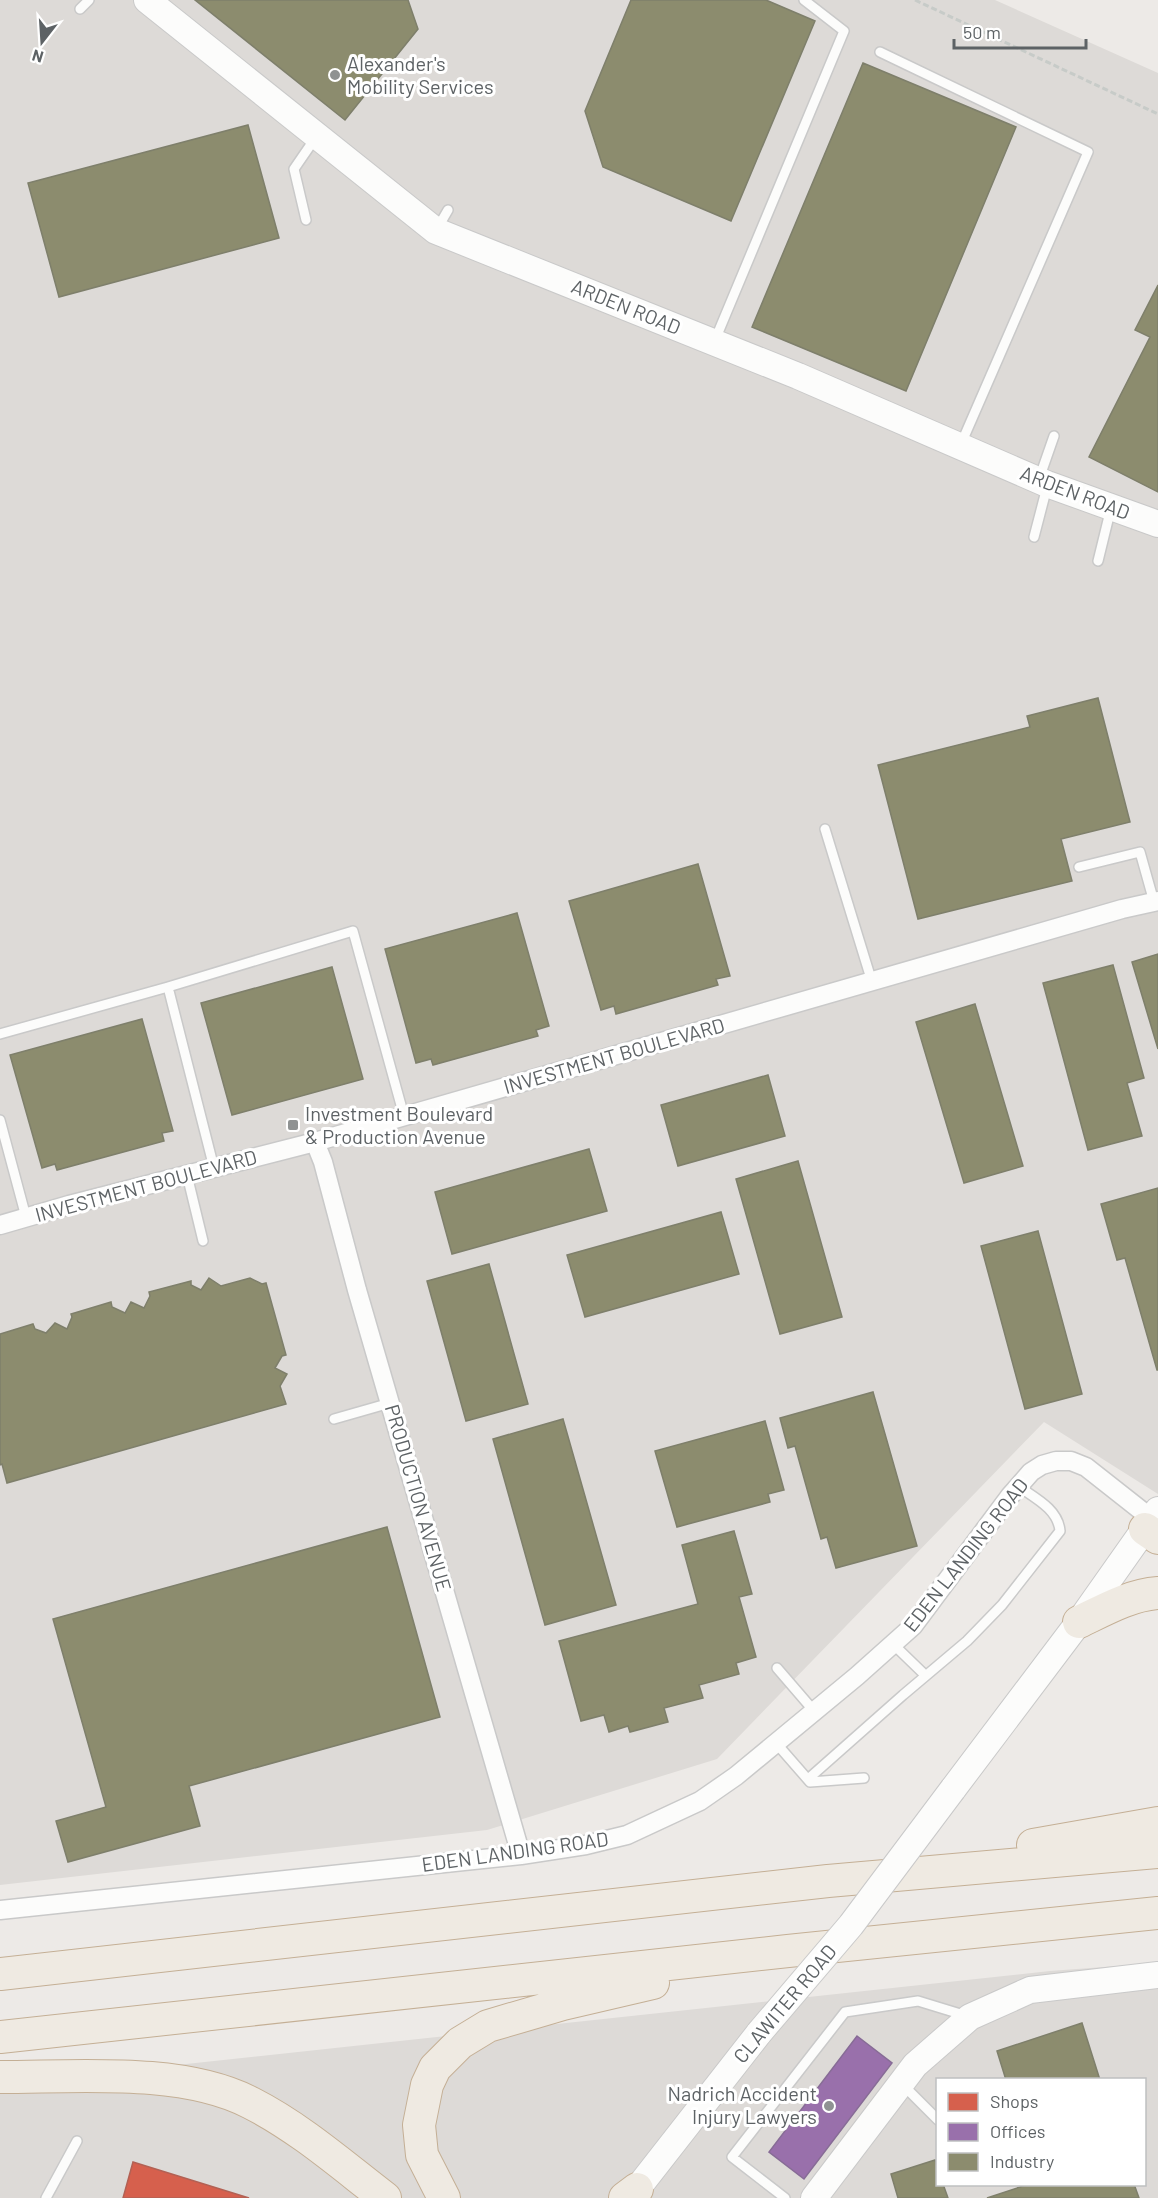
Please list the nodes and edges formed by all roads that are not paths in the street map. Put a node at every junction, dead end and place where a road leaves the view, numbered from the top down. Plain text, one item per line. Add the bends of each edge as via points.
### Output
1 (89, 0) edge
2 (147, 0) edge
3 (804, 0) edge
4 (80, 9) dead end
5 (880, 52) dead end
6 (318, 135) junction
7 (306, 220) dead end
8 (714, 343) junction
9 (1054, 436) dead end
10 (960, 447) junction
11 (1043, 482) junction
12 (1112, 506) junction
13 (1158, 524) edge
14 (1034, 537) dead end
15 (1098, 561) dead end
16 (825, 829) dead end
17 (1079, 867) dead end
18 (1156, 902) edge
19 (872, 982) junction
20 (168, 987) junction
21 (0, 1034) edge
22 (404, 1116) junction
23 (0, 1120) edge
24 (315, 1142) junction
25 (214, 1168) junction
26 (187, 1175) junction
27 (26, 1217) junction
28 (0, 1225) edge
29 (203, 1241) dead end
30 (390, 1404) junction
31 (333, 1419) dead end
32 (1018, 1486) junction
33 (1153, 1524) edge
34 (1158, 1593) edge
35 (1079, 1622) junction
36 (893, 1644) junction
37 (777, 1668) dead end
38 (925, 1675) junction
39 (814, 1711) junction
40 (776, 1743) junction
41 (864, 1778) dead end
42 (808, 1779) junction
43 (1158, 1823) edge
44 (1158, 1852) edge
45 (520, 1855) junction
46 (828, 1881) junction
47 (0, 1910) edge
48 (1158, 1913) edge
49 (851, 1925) joint
50 (788, 1951) junction
51 (0, 1974) edge
52 (1158, 1975) edge
53 (970, 2017) junction
54 (0, 2037) edge
55 (0, 2078) edge
56 (901, 2084) junction
57 (936, 2118) edge
58 (77, 2141) dead end
59 (631, 2195) edge
60 (46, 2198) edge
61 (385, 2198) edge
62 (444, 2198) edge
63 (785, 2198) edge
64 (814, 2198) edge

1 - 4 lane
2 - 6 street, ARDEN ROAD
3 - 8 lane via 844,31
5 - 10 lane via 1088,152
6 - 7 lane via 294,169
6 - 8 street, ARDEN ROAD via 442,220
8 - 10 street, ARDEN ROAD
9 - 11 lane
10 - 11 street, ARDEN ROAD
11 - 12 street, ARDEN ROAD
11 - 14 lane
12 - 13 street, ARDEN ROAD
12 - 15 lane
16 - 19 lane
17 - 18 lane via 1140,852
18 - 19 street, INVESTMENT BOULEVARD
19 - 22 street, INVESTMENT BOULEVARD
20 - 21 lane
20 - 22 lane via 353,931
20 - 25 lane
22 - 24 street, INVESTMENT BOULEVARD
23 - 27 lane
24 - 25 street, INVESTMENT BOULEVARD
24 - 30 street, PRODUCTION AVENUE
25 - 26 street, INVESTMENT BOULEVARD
26 - 27 street, INVESTMENT BOULEVARD
26 - 29 lane
27 - 28 street, INVESTMENT BOULEVARD
30 - 31 lane
30 - 45 street, PRODUCTION AVENUE
32 - 33 street, EDEN LANDING ROAD via 1042,1465 1071,1461 1086,1467
32 - 36 street, EDEN LANDING ROAD via 913,1626
32 - 38 lane via 1059,1520 1060,1531 1002,1605 967,1641
33 - 35 street, EDEN LANDING ROAD
34 - 35 highway via 1123,1601
35 - 49 street, EDEN LANDING ROAD, bridge
36 - 38 lane
36 - 39 street, EDEN LANDING ROAD
37 - 39 lane
38 - 42 lane
39 - 40 street, EDEN LANDING ROAD
40 - 42 lane
40 - 45 street, EDEN LANDING ROAD via 700,1801 638,1830 586,1845
41 - 42 lane via 810,1782
43 - 46 highway
44 - 46 highway
45 - 47 street, EDEN LANDING ROAD
46 - 51 highway
48 - 50 highway
49 - 59 street, CLAWITER ROAD, bridge via 759,2033
50 - 54 highway
50 - 62 highway via 563,2004 488,2026 460,2043 435,2068 427,2085 419,2126 422,2155
52 - 53 street via 1030,1990
53 - 56 street via 915,2065
53 - 63 lane via 918,2001 844,2012 732,2157
55 - 61 highway via 160,2078 202,2085 250,2102 288,2125
56 - 57 lane
56 - 64 street
58 - 60 lane

